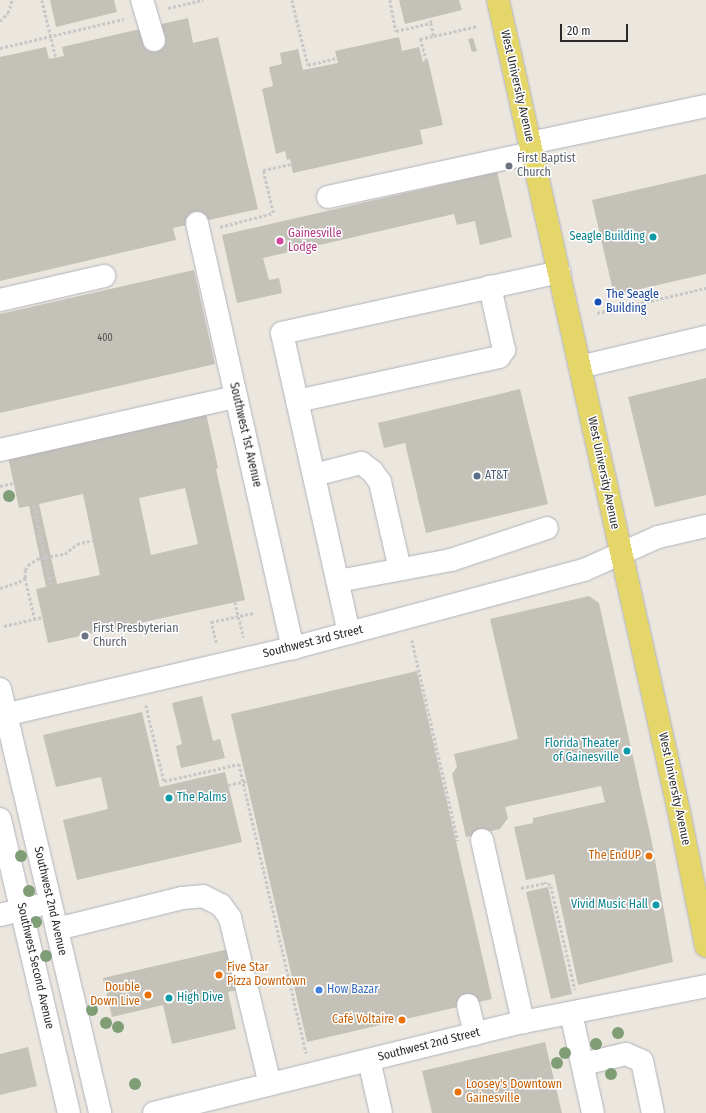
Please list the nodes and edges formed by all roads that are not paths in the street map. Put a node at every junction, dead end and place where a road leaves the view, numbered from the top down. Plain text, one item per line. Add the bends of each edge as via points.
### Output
1 (142, 0) edge
2 (498, 0) edge
3 (154, 40) dead end
4 (706, 106) edge
5 (531, 148) junction
6 (328, 197) dead end
7 (197, 223) dead end
8 (559, 272) junction
9 (104, 276) dead end
10 (490, 287) junction
11 (0, 300) edge
12 (706, 337) edge
13 (580, 367) junction
14 (236, 397) junction
15 (297, 401) junction
16 (0, 450) edge
17 (314, 474) junction
18 (706, 526) edge
19 (548, 528) dead end
20 (621, 554) junction
21 (400, 569) junction
22 (338, 581) junction
23 (349, 633) junction
24 (293, 648) junction
25 (0, 689) edge
26 (3, 715) edge
27 (0, 819) edge
28 (482, 840) dead end
29 (51, 903) junction
30 (21, 910) junction
31 (0, 915) edge
32 (57, 929) junction
33 (706, 946) edge
34 (706, 986) edge
35 (574, 1004) junction
36 (468, 1005) dead end
37 (523, 1022) junction
38 (475, 1034) junction
39 (369, 1060) junction
40 (583, 1064) junction
41 (270, 1084) junction
42 (69, 1113) edge
43 (100, 1113) edge
44 (154, 1113) edge
45 (381, 1113) edge
46 (593, 1113) edge
47 (653, 1113) edge

1 - 3 street
2 - 5 main road, West University Avenue
4 - 5 street
5 - 6 street
5 - 8 main road, West University Avenue
7 - 14 street, Southwest 1st Avenue
8 - 10 street
8 - 13 main road, West University Avenue
9 - 11 street
10 - 15 street via 504,350 499,357
10 - 15 street via 284,332 282,335
12 - 13 street
13 - 20 main road, West University Avenue
14 - 16 street
14 - 24 street, Southwest 1st Avenue
15 - 17 street
17 - 21 street via 361,463 372,471 380,482
17 - 22 street
18 - 20 street, Southwest 3rd Street via 658,536
19 - 21 street via 451,560
20 - 23 street, Southwest 3rd Street via 584,570
20 - 33 main road, West University Avenue via 680,814
21 - 22 street
22 - 23 street
23 - 24 street, Southwest 3rd Street
24 - 26 street, Southwest 3rd Street
25 - 26 street, Southwest 2nd Avenue
26 - 29 street, Southwest 2nd Avenue
27 - 30 street, Southwest Second Avenue
28 - 37 street
29 - 30 street
29 - 32 street, Southwest 2nd Avenue
30 - 31 street
30 - 42 street, Southwest Second Avenue
32 - 41 street via 182,898 203,896 221,905 230,918
32 - 43 street, Southwest 2nd Avenue
34 - 35 street, Southwest 2nd Street
35 - 37 street, Southwest 2nd Street
35 - 40 street
36 - 38 street
37 - 38 street, Southwest 2nd Street
38 - 39 street, Southwest 2nd Street
39 - 41 street, Southwest 2nd Street
39 - 45 street
40 - 46 street
40 - 47 street via 626,1054 642,1061
41 - 44 street, Southwest 2nd Street

